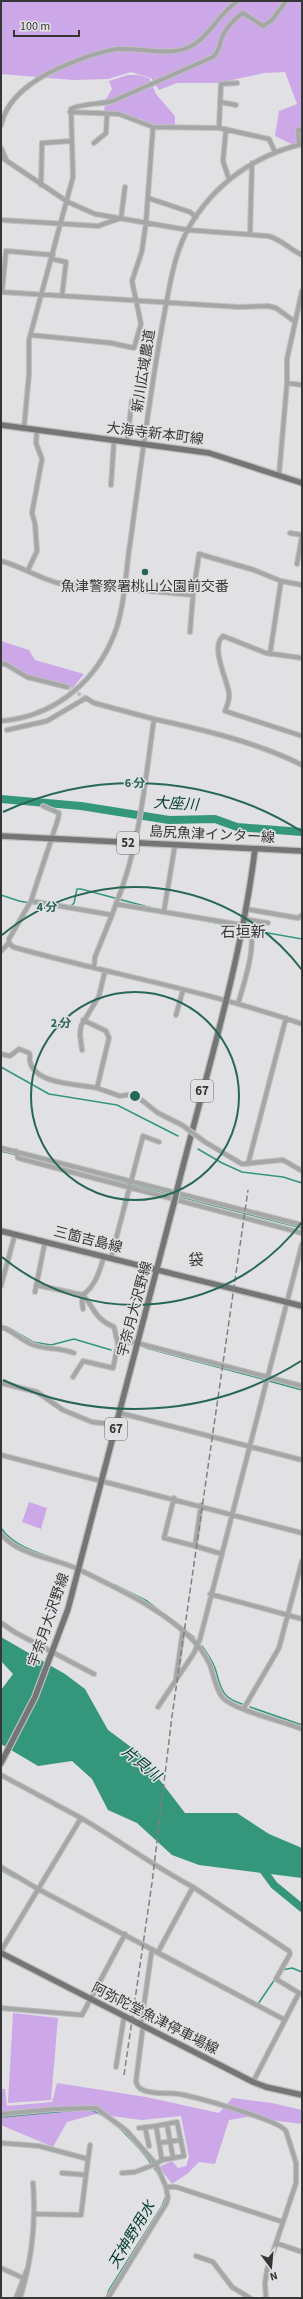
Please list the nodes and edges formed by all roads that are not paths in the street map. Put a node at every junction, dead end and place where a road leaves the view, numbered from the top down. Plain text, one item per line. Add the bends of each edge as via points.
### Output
1 (238, 1) edge
2 (286, 1) edge
3 (237, 83) dead end
4 (220, 102) junction
5 (236, 105) dead end
6 (70, 112) junction
7 (107, 114) junction
8 (1, 125) edge
9 (152, 127) junction
10 (219, 128) junction
11 (226, 129) junction
12 (302, 130) edge
13 (71, 141) junction
14 (94, 143) dead end
15 (300, 144) edge
16 (1, 148) edge
17 (275, 152) junction
18 (1, 157) edge
19 (6, 160) junction
20 (252, 163) junction
21 (229, 179) junction
22 (42, 185) junction
23 (125, 187) dead end
24 (148, 198) junction
25 (68, 202) junction
26 (196, 217) junction
27 (121, 218) junction
28 (1, 220) edge
29 (146, 222) junction
30 (62, 223) junction
31 (188, 230) junction
32 (250, 234) junction
33 (302, 255) edge
34 (52, 257) junction
35 (302, 291) edge
36 (2, 292) edge
37 (42, 295) junction
38 (62, 296) junction
39 (135, 300) junction
40 (167, 302) junction
41 (294, 321) junction
42 (30, 335) junction
43 (287, 383) junction
44 (302, 385) edge
45 (132, 400) dead end
46 (1, 425) edge
47 (24, 428) junction
48 (37, 430) junction
49 (114, 440) junction
50 (127, 442) junction
51 (144, 444) junction
52 (279, 475) junction
53 (302, 483) edge
54 (110, 485) dead end
55 (290, 533) dead end
56 (302, 535) edge
57 (1, 561) edge
58 (297, 564) dead end
59 (28, 570) junction
60 (281, 581) junction
61 (302, 585) edge
62 (123, 588) junction
63 (193, 595) junction
64 (190, 632) dead end
65 (270, 654) junction
66 (302, 658) edge
67 (1, 663) edge
68 (67, 687) tunnel mouth
69 (154, 719) junction
70 (1, 721) edge
71 (7, 730) dead end
72 (302, 736) edge
73 (302, 765) edge
74 (43, 806) dead end
75 (1, 836) edge
76 (52, 838) junction
77 (133, 843) junction
78 (175, 845) junction
79 (255, 849) junction
80 (302, 851) edge
81 (30, 901) junction
82 (116, 904) junction
83 (246, 909) junction
84 (164, 911) junction
85 (112, 915) junction
86 (302, 915) edge
87 (244, 918) junction
88 (268, 923) dead end
89 (243, 925) junction
90 (9, 942) junction
91 (3, 946) edge
92 (1, 951) edge
93 (94, 968) junction
94 (105, 971) junction
95 (183, 990) junction
96 (225, 1001) junction
97 (238, 1004) junction
98 (176, 1015) dead end
99 (286, 1018) junction
100 (83, 1020) junction
101 (302, 1024) edge
102 (82, 1050) dead end
103 (1, 1054) edge
104 (97, 1088) junction
105 (159, 1142) dead end
106 (1, 1148) edge
107 (16, 1151) junction
108 (248, 1164) junction
109 (302, 1171) edge
110 (132, 1181) junction
111 (131, 1188) junction
112 (302, 1225) edge
113 (1, 1231) edge
114 (302, 1233) edge
115 (14, 1234) junction
116 (45, 1242) junction
117 (302, 1244) edge
118 (104, 1257) junction
119 (111, 1258) junction
120 (158, 1270) junction
121 (36, 1285) junction
122 (1, 1286) edge
123 (35, 1292) dead end
124 (83, 1295) junction
125 (286, 1302) junction
126 (302, 1306) edge
127 (84, 1309) dead end
128 (1, 1327) edge
129 (138, 1344) junction
130 (118, 1345) junction
131 (74, 1353) dead end
132 (74, 1377) dead end
133 (267, 1377) junction
134 (1, 1383) edge
135 (302, 1386) edge
136 (120, 1413) junction
137 (117, 1425) junction
138 (250, 1446) junction
139 (1, 1455) edge
140 (302, 1460) edge
141 (103, 1481) junction
142 (174, 1498) junction
143 (201, 1505) junction
144 (233, 1514) junction
145 (302, 1533) edge
146 (1, 1534) edge
147 (195, 1546) junction
148 (222, 1554) junction
149 (302, 1563) edge
150 (79, 1570) junction
151 (210, 1594) junction
152 (288, 1615) junction
153 (302, 1619) edge
154 (1, 1623) edge
155 (183, 1630) junction
156 (197, 1644) junction
157 (51, 1655) junction
158 (94, 1674) dead end
159 (176, 1680) junction
160 (158, 1707) dead end
161 (244, 1708) junction
162 (302, 1729) edge
163 (1, 1763) edge
164 (1, 1775) edge
165 (80, 1818) junction
166 (1, 1868) edge
167 (192, 1887) junction
168 (38, 1889) junction
169 (125, 1934) junction
170 (152, 1949) junction
171 (1, 1952) edge
172 (158, 1952) junction
173 (301, 1993) edge
174 (90, 1999) junction
175 (1, 2008) edge
176 (124, 2016) junction
177 (285, 2020) junction
178 (142, 2026) junction
179 (116, 2067) dead end
180 (253, 2082) junction
181 (302, 2095) edge
182 (1, 2114) edge
183 (167, 2124) junction
184 (156, 2126) junction
185 (145, 2127) junction
186 (139, 2128) dead end
187 (181, 2140) junction
188 (170, 2141) junction
189 (1, 2143) edge
190 (159, 2143) junction
191 (90, 2145) dead end
192 (149, 2146) dead end
193 (173, 2158) junction
194 (88, 2159) junction
195 (162, 2160) junction
196 (156, 2164) junction
197 (62, 2173) dead end
198 (122, 2173) dead end
199 (86, 2175) junction
200 (300, 2177) edge
201 (33, 2183) dead end
202 (166, 2187) junction
203 (36, 2214) junction
204 (283, 2222) junction
205 (276, 2243) junction
206 (302, 2252) edge
207 (196, 2256) dead end
208 (28, 2266) junction
209 (1, 2268) edge
210 (23, 2278) junction
211 (16, 2298) edge
212 (20, 2298) edge
213 (108, 2298) edge
214 (250, 2298) edge
215 (266, 2298) edge

1 - 8 street via 223,12 200,40 188,48 173,52 120,49 104,51 46,75 31,84 10,103
2 - 6 street via 272,20 263,26 243,13 235,19 222,38 219,52 213,57 113,101 75,106
3 - 4 street via 221,84
4 - 5 street
4 - 10 street
6 - 7 street
6 - 13 street
7 - 9 street via 118,114
7 - 14 street via 106,133
9 - 10 street
9 - 24 street
10 - 11 street
11 - 17 street via 269,139
11 - 21 street via 223,161
12 - 15 street via 298,130
13 - 22 street via 42,143
13 - 25 street via 73,177
15 - 17 street, 新川広域農道
16 - 19 street
17 - 20 street, 新川広域農道
18 - 19 street
19 - 22 street
20 - 21 street, 新川広域農道
20 - 32 street
21 - 26 street, 新川広域農道
22 - 25 street
23 - 27 street
24 - 26 street via 190,212
24 - 29 street
25 - 27 street via 95,214
25 - 30 street
26 - 31 street, 新川広域農道
27 - 29 street
27 - 30 street via 98,226
28 - 30 street
29 - 31 street
29 - 39 street via 142,251 132,281
30 - 34 street
31 - 32 street
31 - 40 street, 新川広域農道 via 171,277
32 - 33 street via 279,238 290,250
34 - 36 street via 6,251
34 - 37 street
34 - 38 street via 66,262
35 - 41 street
36 - 37 street
37 - 38 street
37 - 42 street
38 - 39 street
39 - 40 street
39 - 42 street via 141,324 134,348 111,343
40 - 41 street via 268,306 276,308
40 - 51 street, 新川広域農道 via 155,363
41 - 43 street via 287,359
42 - 47 street
43 - 44 street
43 - 52 street
45 - 50 street
46 - 47 main road, 大海寺新本町線
47 - 48 main road, 大海寺新本町線
48 - 49 main road, 大海寺新本町線
48 - 59 street via 36,443 42,459 32,513 36,552
49 - 50 main road, 大海寺新本町線
49 - 54 street
50 - 51 main road, 大海寺新本町線
51 - 52 main road, 大海寺新本町線 via 209,453
51 - 62 street, 新川広域農道
52 - 53 main road, 大海寺新本町線
55 - 56 street
56 - 58 street
57 - 59 street
59 - 62 street via 45,580 58,583
60 - 61 street
60 - 63 street via 254,570 199,554
60 - 65 street
62 - 63 street
62 - 70 street, 新川広域農道 via 112,640 86,680 56,705 34,714
63 - 64 street
65 - 66 street
65 - 72 street via 224,636 220,639 218,647 223,680 229,694 225,711
67 - 68 street via 8,664 27,677
69 - 71 street via 94,703 86,698 47,721
69 - 73 street via 283,755
69 - 77 street
74 - 76 street via 59,813
75 - 76 main road, 島尻魚津インター線 / 52
76 - 77 main road, 島尻魚津インター線 / 52
76 - 81 street
77 - 78 main road, 島尻魚津インター線 / 52
77 - 82 street via 126,877
78 - 79 main road, 島尻魚津インター線 / 52
78 - 84 street
79 - 80 main road, 島尻魚津インター線 / 52
79 - 83 main road, 宇奈月大沢野線 / 67
81 - 85 street
81 - 90 street
82 - 84 street
82 - 85 street
83 - 86 street via 298,918
83 - 87 main road, 宇奈月大沢野線 / 67
84 - 89 street
85 - 93 street via 95,957
87 - 88 street
87 - 89 main road, 宇奈月大沢野線 / 67
89 - 96 main road, 宇奈月大沢野線 / 67
89 - 97 street via 248,926 252,937
90 - 91 street
90 - 93 street via 13,947
91 - 92 street
93 - 94 street
94 - 95 street
94 - 100 street via 99,996
95 - 96 street
95 - 98 street
96 - 97 street
96 - 120 main road, 宇奈月大沢野線 / 67, bridge
97 - 99 street
99 - 101 street
99 - 108 street
100 - 102 street via 80,1035
100 - 104 street via 106,1031 109,1038
103 - 104 street via 10,1056 19,1049 29,1053 30,1062 44,1077 63,1083
104 - 108 street, bridge via 120,1096 134,1094 158,1113 182,1125 237,1162
105 - 110 street via 143,1136
106 - 107 street
107 - 110 street
107 - 111 street via 18,1158
108 - 109 street via 283,1160
110 - 111 street
110 - 112 street
111 - 114 street
111 - 119 street
113 - 115 main road, 三箇吉島線
115 - 116 main road, 三箇吉島線
115 - 122 street
116 - 118 main road, 三箇吉島線
116 - 121 street
117 - 125 street
118 - 119 main road, 三箇吉島線
118 - 124 street via 92,1289
119 - 120 main road, 三箇吉島線
120 - 125 main road, 三箇吉島線
120 - 129 main road, 宇奈月大沢野線 / 67
121 - 123 street
121 - 124 street
124 - 127 street
124 - 130 street via 99,1319 114,1327
125 - 126 main road, 三箇吉島線
125 - 133 street
128 - 131 street via 11,1330 39,1347 61,1348
129 - 130 street via 133,1342
129 - 133 street
129 - 136 main road, 宇奈月大沢野線 / 67
130 - 132 street via 113,1368 83,1362
133 - 135 street
133 - 138 street
134 - 137 street via 37,1392 63,1410 92,1422
136 - 137 main road, 宇奈月大沢野線 / 67
136 - 138 street
137 - 141 main road, 宇奈月大沢野線 / 67
138 - 140 street
138 - 144 street
139 - 141 street
141 - 142 street
141 - 150 main road, 宇奈月大沢野線 / 67
142 - 143 street
142 - 147 street via 164,1538
143 - 144 street
143 - 147 street
144 - 145 street
144 - 148 street
146 - 150 street via 23,1550
147 - 148 street
148 - 151 street
149 - 152 street
150 - 155 street via 147,1604
150 - 157 main road, 宇奈月大沢野線 / 67
151 - 152 street
151 - 156 street
152 - 153 street
152 - 161 street via 279,1648
154 - 157 street
155 - 156 street
155 - 159 street
156 - 159 street
156 - 161 street via 210,1664 223,1698
157 - 158 street
157 - 163 main road, 宇奈月大沢野線 / 67 via 35,1697
159 - 160 street
161 - 162 street
164 - 165 street
165 - 167 street
165 - 168 street
166 - 168 street
167 - 172 street
167 - 173 street via 289,1951 290,1954 276,1979
168 - 169 street
168 - 171 street
169 - 170 street
169 - 174 street
170 - 172 street
170 - 178 street
171 - 174 main road, 阿弥陀堂魚津停車場線
172 - 177 street
173 - 177 street
174 - 175 street via 82,2015
174 - 176 main road, 阿弥陀堂魚津停車場線
176 - 178 main road, 阿弥陀堂魚津停車場線
176 - 179 street
177 - 180 street
178 - 180 main road, 阿弥陀堂魚津停車場線
178 - 200 street via 136,2072 138,2086 143,2091 179,2094 268,2119 284,2127
180 - 181 main road, 阿弥陀堂魚津停車場線 via 266,2088
182 - 196 street via 56,2108 96,2108 127,2131
183 - 184 street
183 - 187 street via 178,2122
183 - 188 street
184 - 185 street
184 - 190 street
185 - 186 street
185 - 192 street
187 - 188 street
187 - 193 street via 184,2156
188 - 190 street
188 - 193 street
189 - 194 street via 39,2146
190 - 195 street
191 - 194 street
193 - 195 street
194 - 199 street
195 - 196 street
196 - 198 street via 135,2172
196 - 202 street
197 - 199 street
199 - 203 street via 81,2215
200 - 204 street
201 - 203 street
202 - 204 street via 176,2187
202 - 213 street via 166,2204
203 - 208 street
204 - 205 street
205 - 206 street
205 - 215 street via 267,2270
207 - 214 street via 213,2262 232,2287
208 - 210 street
208 - 212 street
209 - 210 street
210 - 211 street

